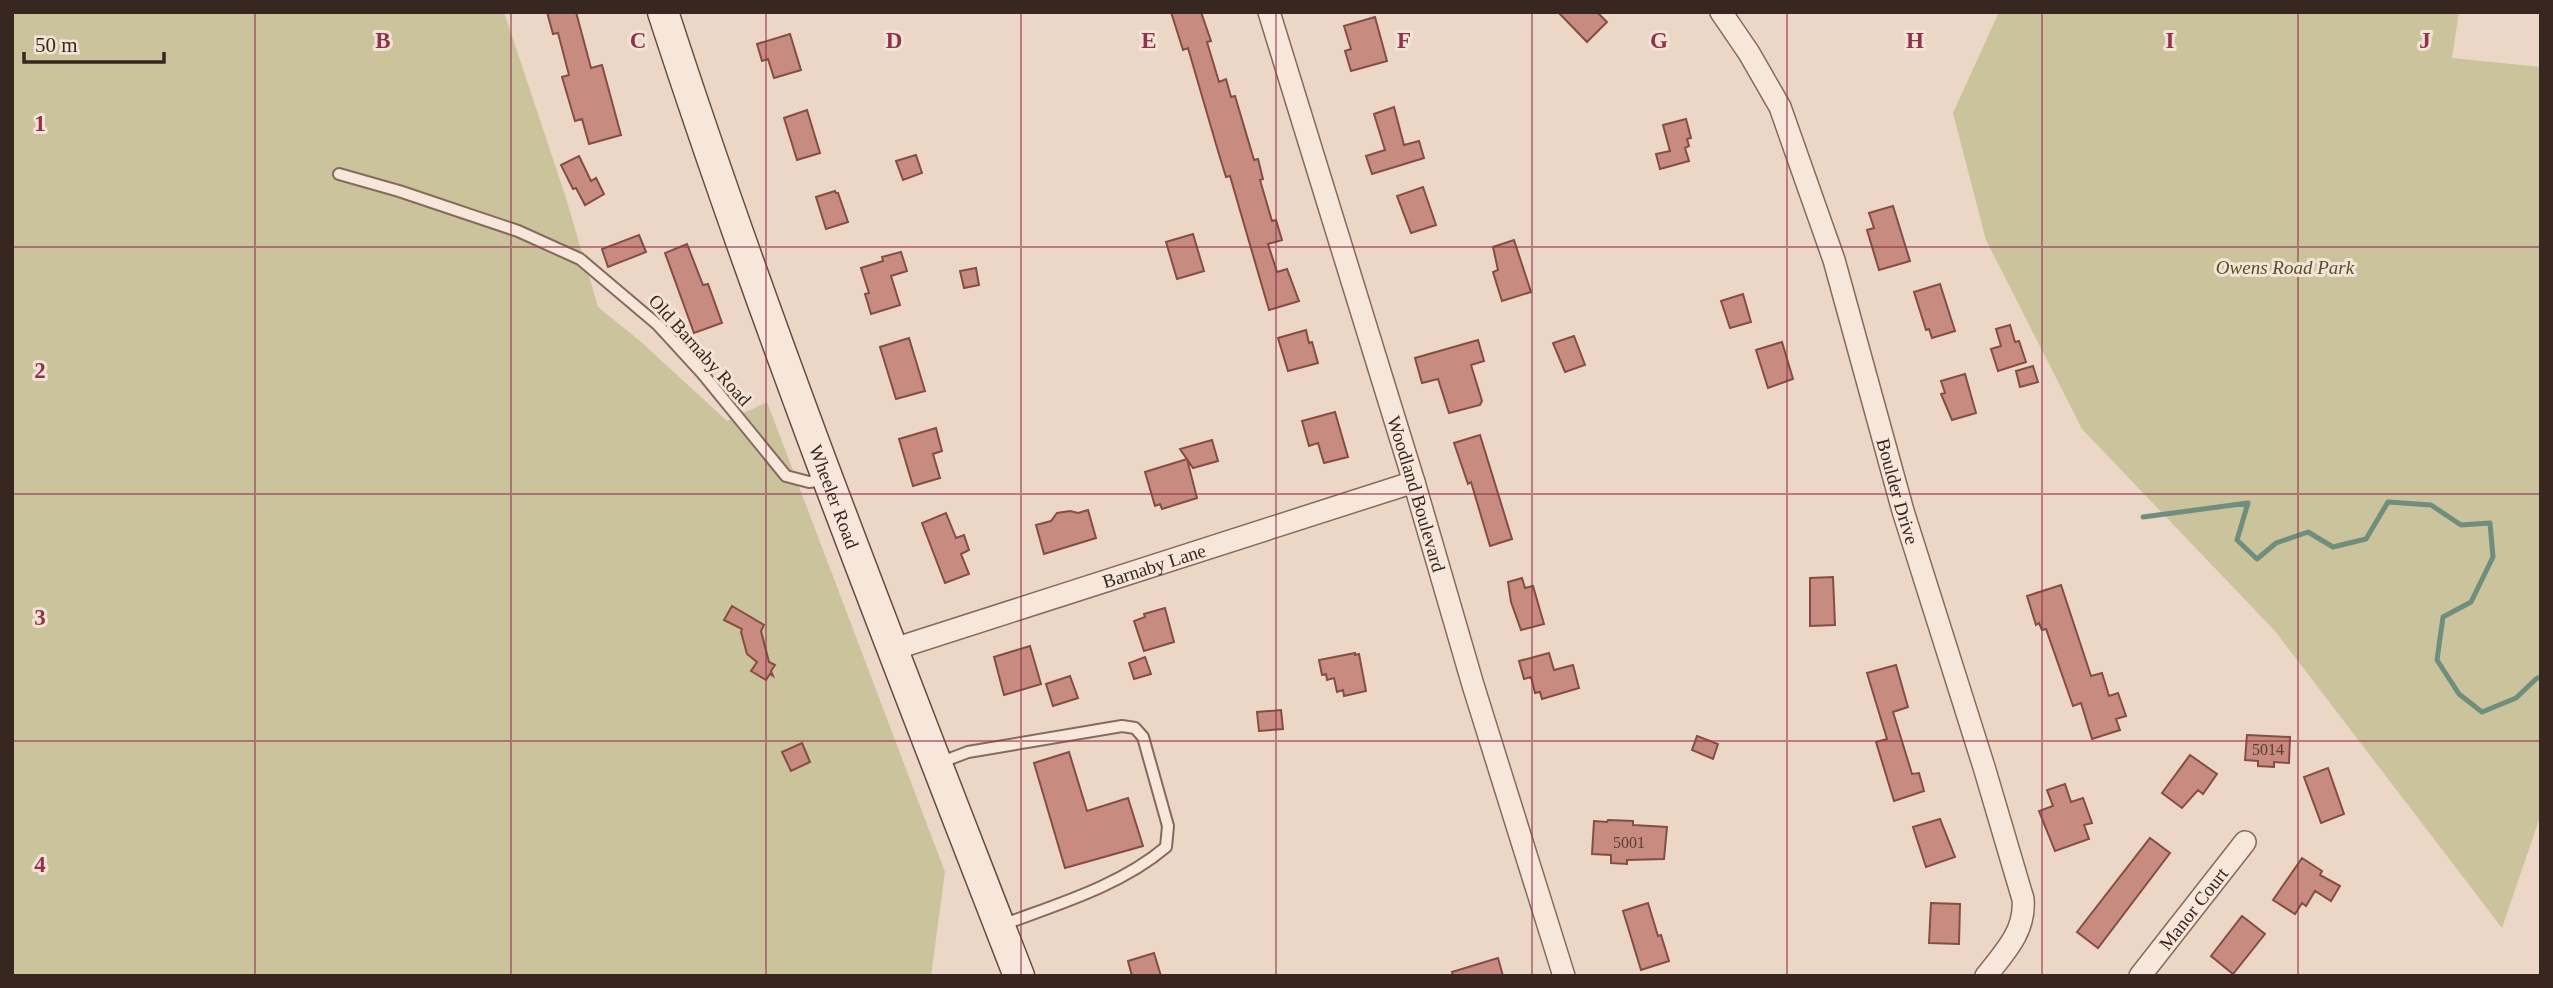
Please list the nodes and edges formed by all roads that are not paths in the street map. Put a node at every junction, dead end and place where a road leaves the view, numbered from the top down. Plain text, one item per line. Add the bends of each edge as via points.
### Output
1 (663, 12) edge
2 (1269, 12) edge
3 (1721, 12) edge
4 (339, 174) dead end
5 (828, 479) junction
6 (1414, 482) junction
7 (894, 649) junction
8 (937, 764) junction
9 (2245, 842) dead end
10 (999, 925) junction
11 (1019, 976) edge
12 (1564, 976) edge
13 (1986, 976) edge
14 (2140, 976) edge

1 - 5 main road, Wheeler Road via 732,218
2 - 6 street, Woodland Boulevard
3 - 13 street, Boulder Drive via 1780,107 1803,169 2023,900 2019,930
4 - 5 lane, Old Barnaby Road via 518,231 580,258 658,325 786,476 809,482
5 - 7 main road, Wheeler Road
6 - 7 street, Barnaby Lane
6 - 12 street, Woodland Boulevard
7 - 8 main road, Wheeler Road
8 - 10 main road, Wheeler Road
8 - 10 lane via 968,752 1122,726 1136,729 1143,737 1168,826 1166,847 1114,881
9 - 14 street, Manor Court
10 - 11 main road, Wheeler Road

